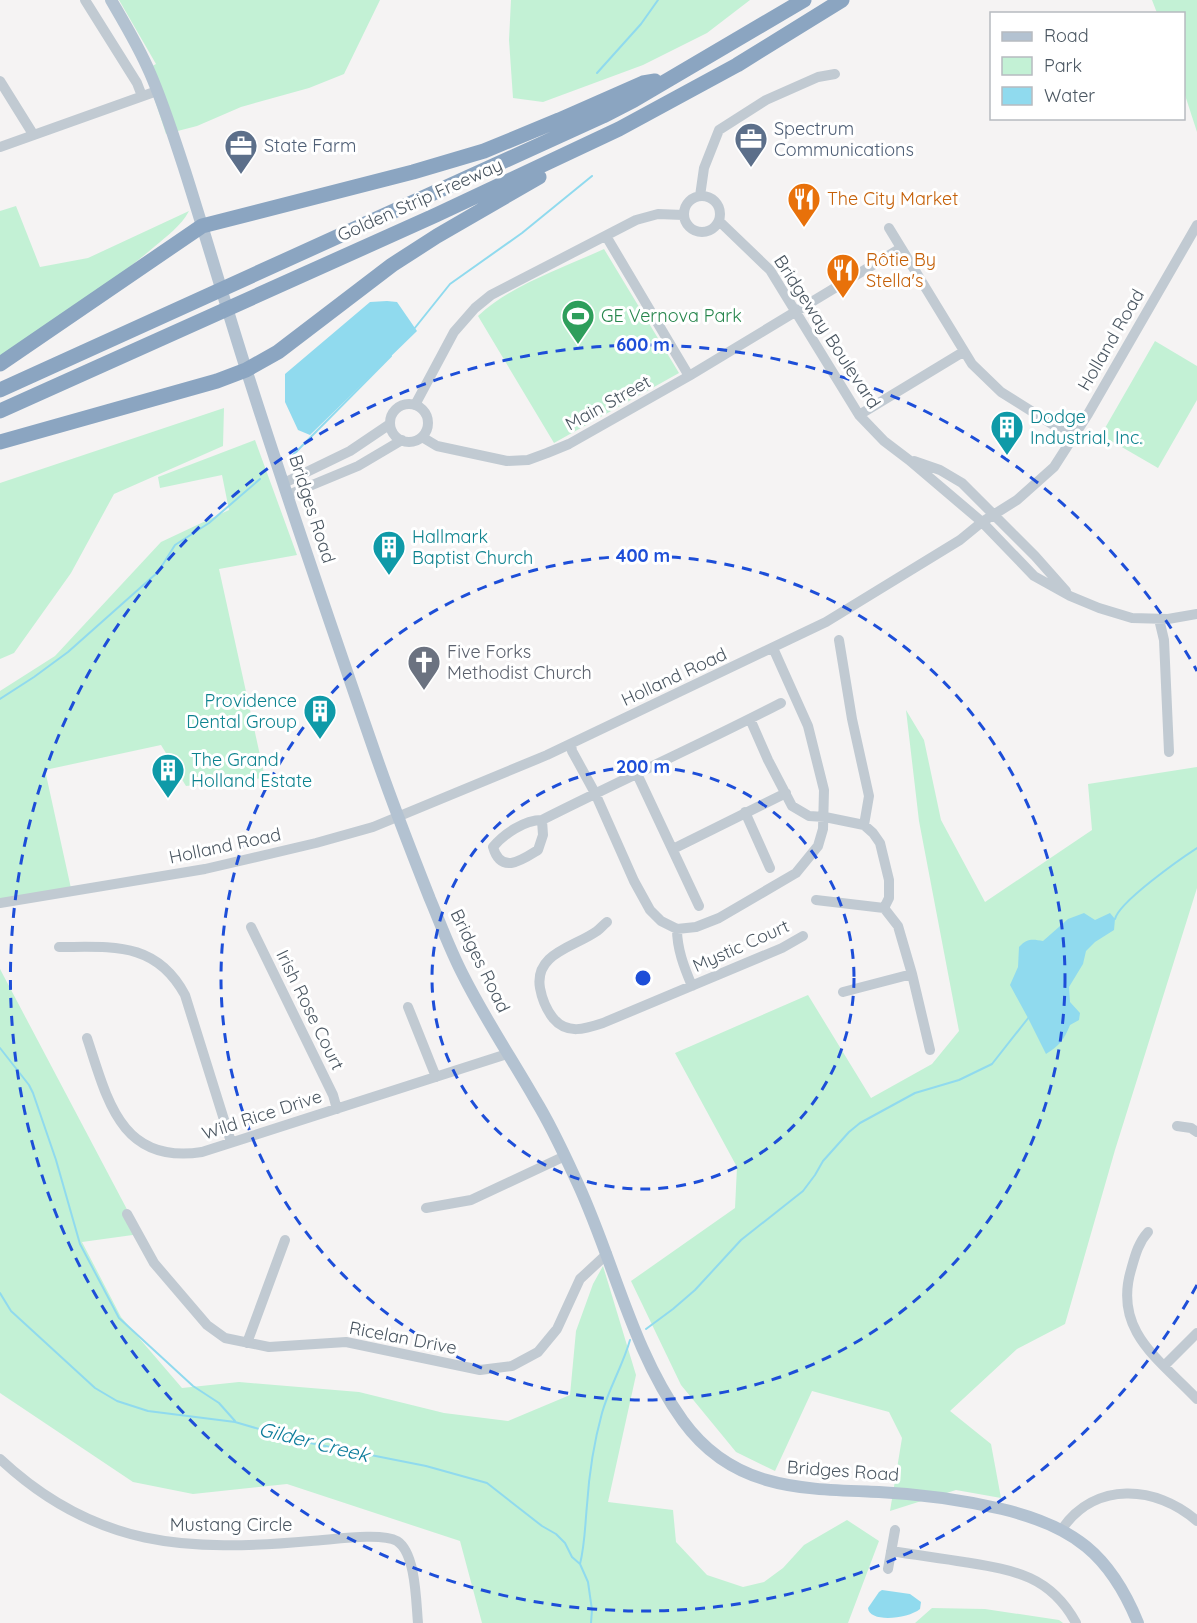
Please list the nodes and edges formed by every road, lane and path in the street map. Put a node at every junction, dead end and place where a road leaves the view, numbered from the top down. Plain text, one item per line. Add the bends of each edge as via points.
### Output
1 (85, 0) edge
2 (111, 0) edge
3 (804, 0) edge
4 (842, 0) edge
5 (835, 74) dead end
6 (673, 77) junction
7 (0, 81) edge
8 (157, 90) junction
9 (142, 96) junction
10 (618, 129) junction
11 (33, 134) junction
12 (0, 147) edge
13 (700, 196) junction
14 (683, 215) junction
15 (719, 221) junction
16 (1197, 225) edge
17 (202, 226) junction
18 (889, 228) dead end
19 (606, 236) junction
20 (901, 248) junction
21 (796, 312) junction
22 (963, 352) junction
23 (0, 364) edge
24 (246, 370) junction
25 (689, 376) junction
26 (0, 390) edge
27 (415, 405) junction
28 (0, 411) edge
29 (859, 416) junction
30 (390, 424) junction
31 (422, 437) junction
32 (1074, 438) junction
33 (402, 440) junction
34 (0, 442) edge
35 (909, 460) junction
36 (286, 489) junction
37 (993, 515) junction
38 (982, 522) junction
39 (1070, 596) junction
40 (1197, 614) edge
41 (1159, 619) junction
42 (839, 640) dead end
43 (773, 648) junction
44 (781, 703) dead end
45 (750, 719) junction
46 (571, 744) junction
47 (1169, 752) dead end
48 (637, 774) junction
49 (595, 793) junction
50 (786, 793) junction
51 (745, 812) junction
52 (825, 817) junction
53 (398, 818) junction
54 (542, 820) junction
55 (864, 825) junction
56 (673, 849) junction
57 (770, 868) dead end
58 (816, 900) dead end
59 (0, 903) edge
60 (699, 906) dead end
61 (884, 908) junction
62 (607, 922) dead end
63 (251, 927) dead end
64 (677, 928) junction
65 (803, 936) dead end
66 (59, 947) dead end
67 (912, 974) junction
68 (692, 986) junction
69 (843, 992) dead end
70 (408, 1007) dead end
71 (87, 1038) dead end
72 (930, 1050) dead end
73 (507, 1054) junction
74 (436, 1077) junction
75 (337, 1109) junction
76 (1177, 1126) dead end
77 (1197, 1132) edge
78 (231, 1142) junction
79 (565, 1156) junction
80 (426, 1208) dead end
81 (126, 1214) dead end
82 (1148, 1232) dead end
83 (285, 1240) dead end
84 (607, 1254) junction
85 (1197, 1334) edge
86 (248, 1343) junction
87 (1165, 1365) junction
88 (1197, 1399) edge
89 (0, 1459) edge
90 (1197, 1521) edge
91 (1062, 1529) junction
92 (895, 1530) dead end
93 (891, 1551) junction
94 (888, 1569) dead end
95 (418, 1623) edge
96 (1076, 1623) edge
97 (1138, 1623) edge

1 - 9 street
2 - 8 main road, Bridges Road
3 - 6 highway, Golden Strip Freeway
4 - 10 highway, Golden Strip Freeway via 737,65
5 - 13 street via 818,77 766,100 719,130 704,168
6 - 17 highway via 643,83 484,151
6 - 26 highway, Golden Strip Freeway via 603,116 513,158
7 - 11 street
8 - 9 street
8 - 17 main road, Bridges Road
9 - 11 street
10 - 24 highway via 392,265 278,352
10 - 28 highway, Golden Strip Freeway
11 - 12 street
13 - 14 street via 686,204
13 - 15 street via 716,204
14 - 15 street via 688,226 698,232 711,231
14 - 19 street via 658,214 636,220
15 - 21 street, Bridgeway Boulevard via 770,270
16 - 32 street, Holland Road
17 - 23 highway
17 - 24 main road, Bridges Road
18 - 20 street
19 - 25 street
19 - 27 street via 508,285 475,308 454,332
20 - 21 street, Main Street
20 - 22 street
21 - 25 street, Main Street
21 - 29 street, Bridgeway Boulevard
22 - 29 street
22 - 32 street via 1001,392
24 - 34 highway
24 - 36 main road, Bridges Road
25 - 31 street, Main Street via 569,444 528,460 507,461 459,452 436,446
27 - 30 street via 399,406
27 - 31 street via 428,421
29 - 35 street, Bridgeway Boulevard
30 - 33 street
30 - 36 street
31 - 33 street
32 - 37 street, Holland Road via 1054,467 1017,500
33 - 36 street via 358,466
35 - 37 street, Bridgeway Boulevard via 940,470 962,483
35 - 38 street, Bridgeway Boulevard
36 - 53 main road, Bridges Road
37 - 38 street, Holland Road
37 - 39 street, Bridgeway Boulevard
38 - 39 street, Bridgeway Boulevard via 1034,576
38 - 43 street, Holland Road via 960,540 826,622
39 - 41 street, Bridgeway Boulevard via 1132,618
40 - 41 street, Bridgeway Boulevard
41 - 47 street via 1164,640
42 - 55 street via 869,796
43 - 46 street, Holland Road
43 - 52 street via 808,726 824,790
44 - 45 street
45 - 48 street
45 - 50 street
46 - 49 street
46 - 53 street, Holland Road
48 - 49 street
48 - 56 street
49 - 54 street
49 - 64 street via 643,900 661,921
50 - 51 street
50 - 52 street via 792,806 809,816
51 - 56 street
51 - 57 street
52 - 55 street
52 - 64 street via 818,846 796,873 719,918 696,927
53 - 59 street, Holland Road via 239,861
53 - 73 main road, Bridges Road via 449,947
54 - 54 street via 534,820 503,836 493,847 501,862 510,864 538,850
55 - 61 street via 880,843 885,862 889,898
56 - 60 street
58 - 61 street
61 - 67 street via 898,926
62 - 68 street, Mystic Court via 543,965 538,980 542,1000 554,1019 569,1030 580,1030
63 - 75 street, Irish Rose Court
64 - 68 street via 680,953
65 - 68 street, Mystic Court
66 - 78 street via 124,948 152,958 171,974 185,995
67 - 69 street
67 - 72 street
70 - 74 street
71 - 78 street, Wild Rice Drive via 109,1105 138,1139 160,1150 182,1154
73 - 74 street, Wild Rice Drive
73 - 79 main road, Bridges Road
74 - 75 street, Wild Rice Drive
75 - 78 street, Wild Rice Drive
76 - 77 street
79 - 80 street via 471,1200
79 - 84 main road, Bridges Road
81 - 86 street, Ricelan Drive via 154,1263 207,1325 225,1338
82 - 87 street via 1138,1246 1126,1304 1135,1331
83 - 86 street
84 - 86 street, Ricelan Drive via 580,1279 547,1344 528,1359 506,1368 474,1370 346,1342 269,1347
84 - 91 main road, Bridges Road via 636,1333 662,1387 695,1436 729,1465 782,1485 901,1493 980,1504 1041,1519
85 - 87 street
87 - 88 street
89 - 95 street, Mustang Circle via 57,1503 111,1529 154,1540 227,1545 389,1538 409,1556
90 - 91 street via 1150,1496 1125,1493 1089,1502
91 - 97 main road, Bridges Road via 1110,1571
92 - 93 street
93 - 94 street
93 - 96 street via 1024,1575 1050,1589

